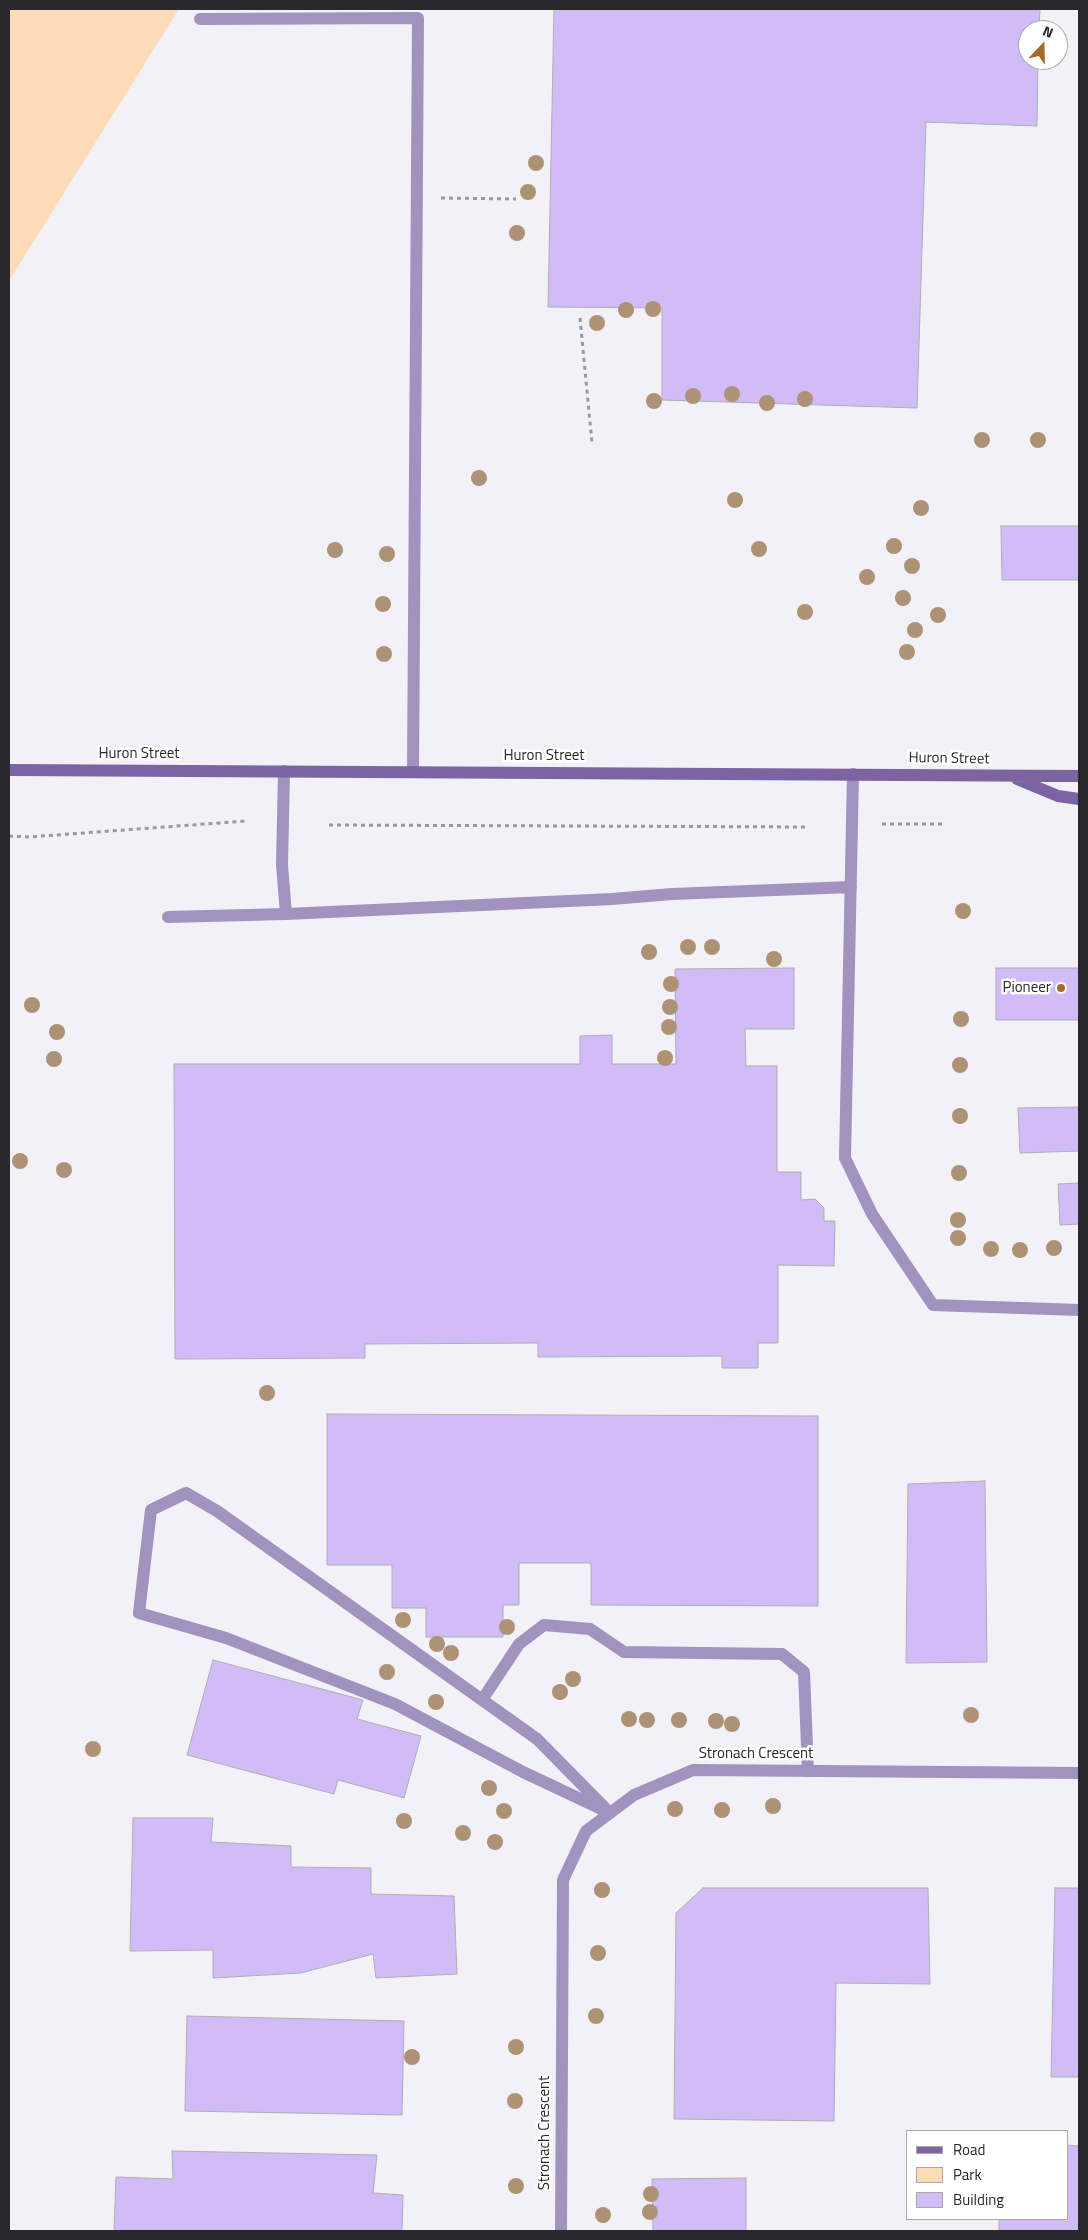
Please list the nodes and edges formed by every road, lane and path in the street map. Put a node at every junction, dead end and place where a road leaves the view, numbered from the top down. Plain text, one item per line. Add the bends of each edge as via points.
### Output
1 (200, 19) dead end
2 (516, 199) dead end
3 (417, 202) junction
4 (580, 318) dead end
5 (592, 444) dead end
6 (9, 770) edge
7 (284, 771) junction
8 (413, 772) junction
9 (853, 774) junction
10 (1079, 776) edge
11 (1010, 777) junction
12 (1079, 799) edge
13 (246, 821) dead end
14 (882, 824) dead end
15 (943, 824) dead end
16 (329, 825) dead end
17 (808, 827) dead end
18 (9, 836) edge
19 (851, 887) junction
20 (286, 914) junction
21 (168, 917) dead end
22 (1079, 1310) edge
23 (482, 1700) junction
24 (808, 1771) junction
25 (1079, 1773) edge
26 (610, 1813) junction
27 (561, 2231) edge

1 - 3 street via 418,18
2 - 3 path via 450,197
3 - 8 street
4 - 5 path
6 - 7 main road, Huron Street
7 - 8 main road, Huron Street
7 - 20 street via 282,865
8 - 9 main road, Huron Street
9 - 11 main road, Huron Street
9 - 19 street
10 - 11 main road, Huron Street
11 - 12 main road via 1058,796
13 - 18 path
14 - 15 path
16 - 17 path
19 - 20 street
19 - 22 street via 846,1158 872,1214 933,1305
20 - 21 street
23 - 24 street via 519,1644 544,1625 590,1629 624,1652 782,1654 804,1672
23 - 26 street via 537,1739
23 - 26 street via 217,1511 186,1493 151,1510 139,1613 226,1638 395,1704 523,1772
24 - 25 street, Stronach Crescent
24 - 26 street, Stronach Crescent via 693,1770 634,1795
26 - 27 street, Stronach Crescent via 586,1831 563,1880

